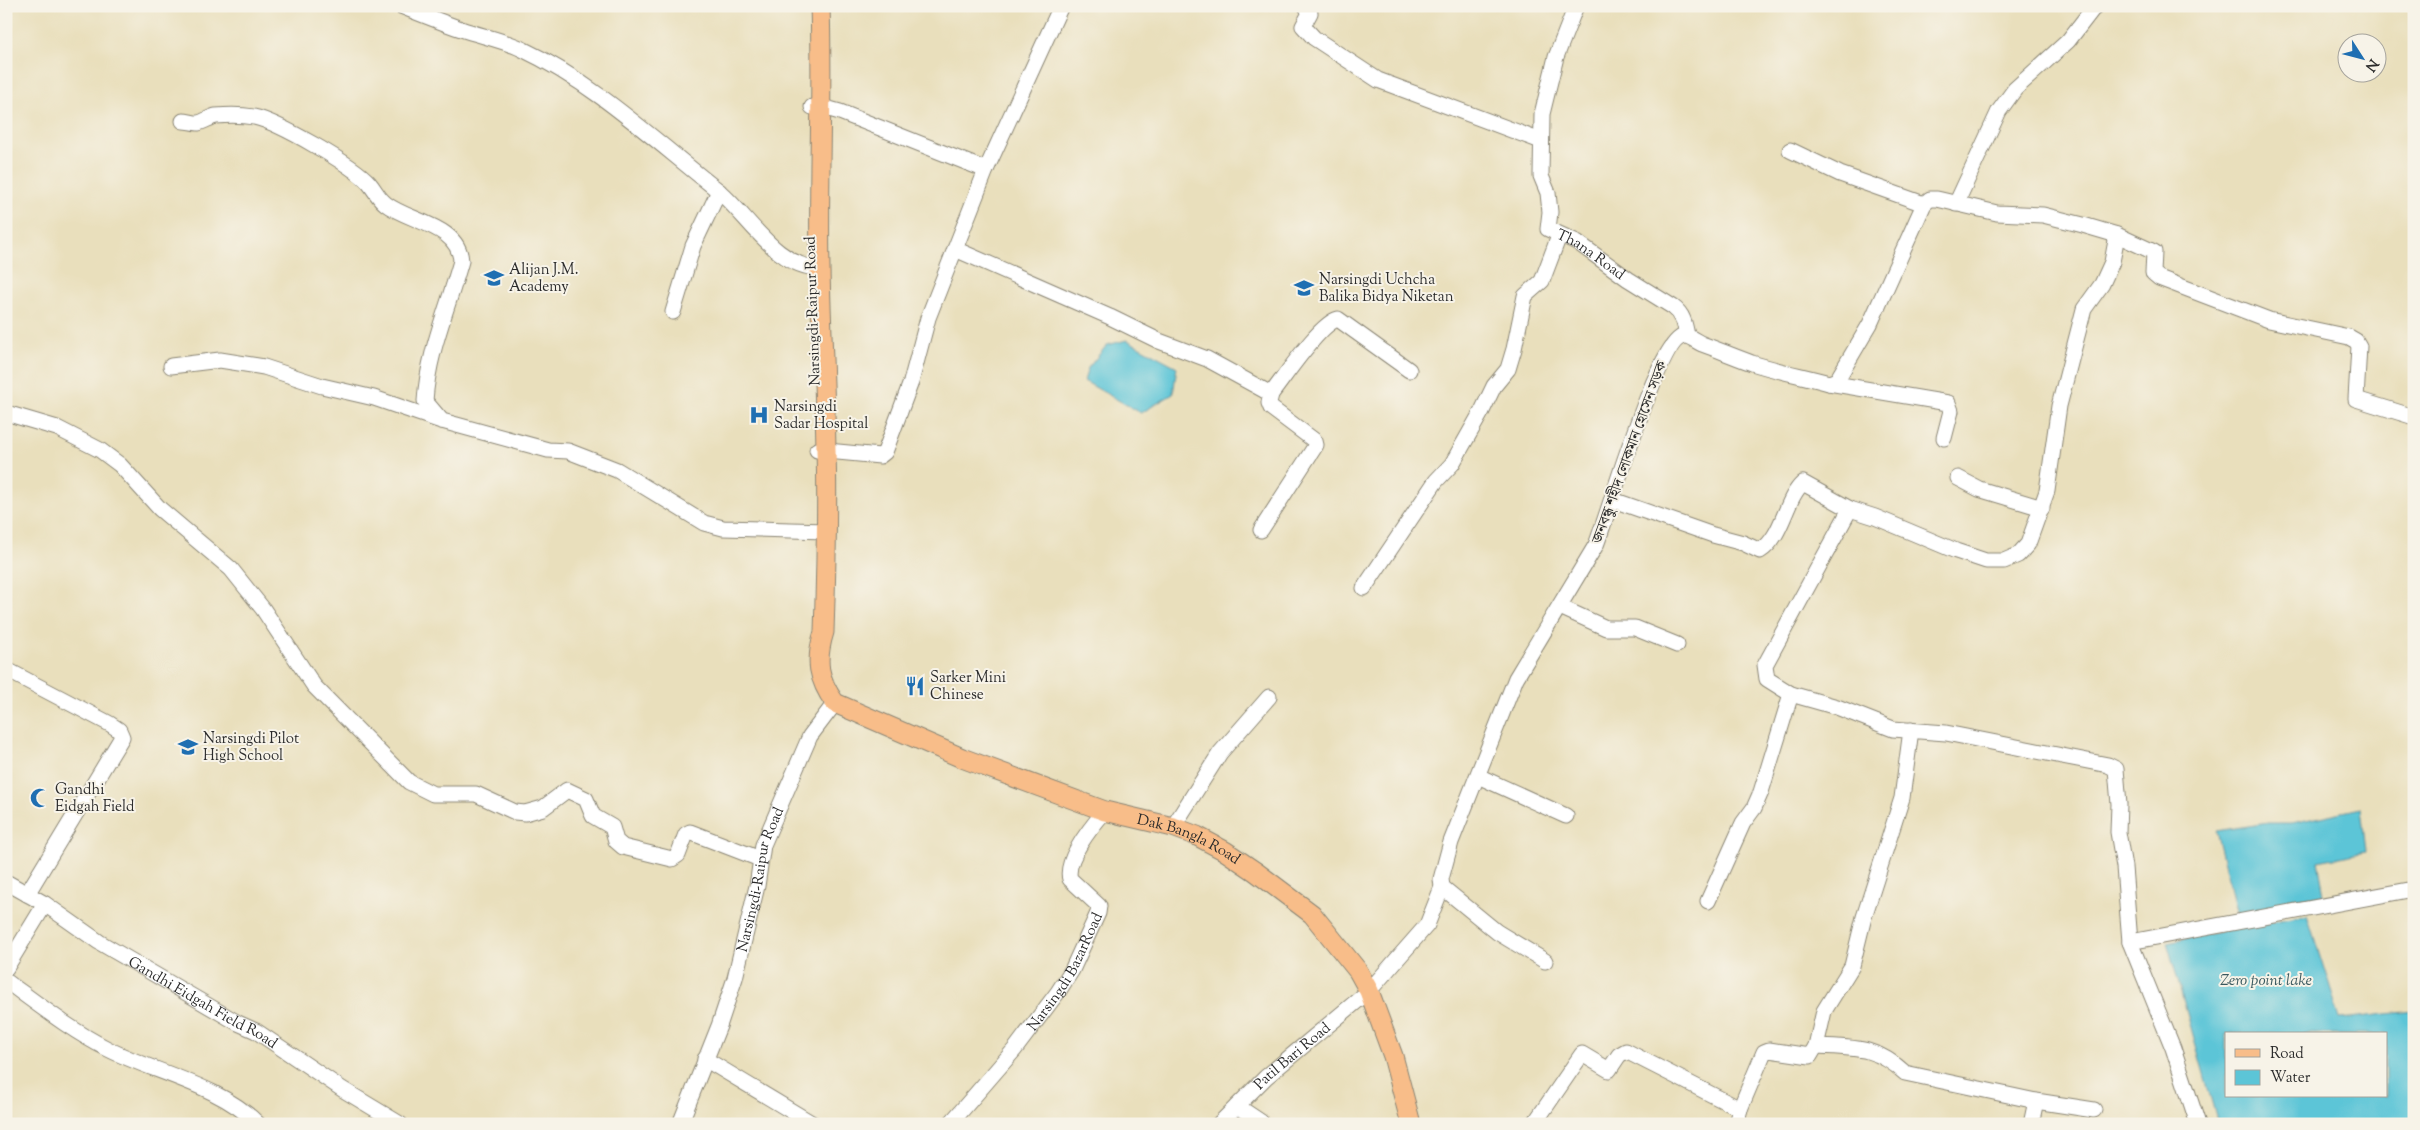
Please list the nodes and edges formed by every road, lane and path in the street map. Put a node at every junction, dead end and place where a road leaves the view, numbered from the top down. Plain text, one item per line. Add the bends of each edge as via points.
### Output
1 (401, 6) edge
2 (810, 6) edge
3 (820, 6) edge
4 (1061, 6) edge
5 (1306, 6) edge
6 (1576, 6) edge
7 (2095, 6) edge
8 (817, 107) junction
9 (183, 121) dead end
10 (1542, 141) junction
11 (1790, 150) dead end
12 (986, 170) junction
13 (719, 191) junction
14 (1924, 204) junction
15 (1956, 204) junction
16 (2117, 235) junction
17 (1559, 236) junction
18 (955, 249) junction
19 (815, 268) junction
20 (673, 312) dead end
21 (1687, 336) junction
22 (171, 366) dead end
23 (1409, 370) dead end
24 (1829, 383) junction
25 (1271, 394) junction
26 (6, 413) edge
27 (2414, 417) edge
28 (442, 421) junction
29 (1944, 438) dead end
30 (822, 450) junction
31 (1958, 478) dead end
32 (1613, 500) junction
33 (2042, 508) junction
34 (1850, 509) junction
35 (1261, 530) dead end
36 (821, 531) junction
37 (1364, 588) dead end
38 (1560, 607) junction
39 (1677, 645) dead end
40 (7, 670) edge
41 (1791, 694) junction
42 (1268, 697) dead end
43 (835, 703) junction
44 (1911, 730) junction
45 (1478, 776) junction
46 (1105, 811) junction
47 (1566, 816) dead end
48 (1173, 827) junction
49 (760, 859) junction
50 (6, 882) edge
51 (1442, 887) junction
52 (2414, 889) edge
53 (27, 894) junction
54 (1708, 901) dead end
55 (45, 904) junction
56 (2130, 942) junction
57 (1545, 961) dead end
58 (6, 968) edge
59 (6, 981) edge
60 (1369, 991) junction
61 (1816, 1046) junction
62 (705, 1060) junction
63 (2036, 1101) junction
64 (1237, 1106) junction
65 (1740, 1109) junction
66 (2094, 1110) dead end
67 (1261, 1122) dead end
68 (258, 1124) edge
69 (400, 1124) edge
70 (680, 1124) edge
71 (813, 1124) edge
72 (950, 1124) edge
73 (1219, 1124) edge
74 (1411, 1124) edge
75 (1534, 1124) edge
76 (1736, 1124) edge
77 (2031, 1124) edge
78 (2198, 1124) edge

1 - 13 street via 520,48 561,69 599,94
2 - 8 main road, Narsingdi-Raipur Road
3 - 8 main road, Narsingdi-Raipur Road
4 - 12 street
5 - 10 street via 1310,13 1303,26 1314,38 1378,80
6 - 10 street, Thana Road via 1556,57 1542,114
7 - 15 street via 2068,41 2015,89 1999,112
8 - 12 street via 840,112
8 - 19 main road, Narsingdi-Raipur Road via 819,186
9 - 28 street via 199,123 215,116 253,117 273,123 355,171 370,183 387,205 445,234 457,245 461,261 429,363 426,388 425,402
10 - 17 street, Thana Road via 1541,176 1550,206 1548,229
11 - 14 street via 1840,174
12 - 18 street
13 - 19 street via 776,248 796,264
13 - 20 street via 693,246
14 - 15 street via 1930,199
14 - 24 street via 1861,342 1842,374
15 - 16 street via 1997,213 2043,215
16 - 27 street via 2154,252 2154,273 2159,278 2269,320 2330,332 2356,341 2359,346 2356,399
16 - 33 street via 2112,262 2102,284 2084,309 2059,406
17 - 21 street, Thana Road via 1577,242 1628,279 1674,306 1685,324
17 - 37 street via 1542,281 1525,296 1508,370 1494,386 1452,464 1436,481
18 - 25 street via 1159,342 1207,359
18 - 30 street via 928,318 911,382 885,452 880,456
19 - 30 main road, Narsingdi-Raipur Road
21 - 24 street via 1752,363
21 - 32 street, জনবন্ধু শহীদ লোকমান হোসেন সড়ক via 1680,337 1666,352 1645,403
22 - 28 street via 220,360 264,367
23 - 25 street via 1338,320 1333,320 1317,334
24 - 29 street via 1948,403 1951,411
25 - 35 street via 1271,408 1316,445
26 - 49 street via 57,428 120,464 160,508 231,569 263,609 314,686 409,782 443,795 476,794 515,812 525,813 543,808 567,790 586,799 593,816 612,826 616,841 623,847 672,859 678,855 686,834 690,832
28 - 36 street via 548,450 568,451 617,470 704,522 724,528
30 - 36 main road, Narsingdi-Raipur Road
31 - 33 street via 1979,489
32 - 34 street via 1742,542 1760,551 1773,538 1802,483
32 - 38 street, জনবন্ধু শহীদ লোকমান হোসেন সড়ক via 1596,545
33 - 34 street via 2028,544 2018,555 2004,561 1986,561 1956,551
34 - 41 street via 1765,665 1767,679
36 - 43 main road, Narsingdi-Raipur Road via 824,632 819,668 823,686
38 - 39 street via 1606,628 1635,628
38 - 45 street, জনবন্ধু শহীদ লোকমান হোসেন সড়ক via 1516,678
40 - 53 street via 110,724 119,730 122,737
41 - 44 street via 1837,707 1893,729
41 - 54 street via 1761,792 1742,823
42 - 48 street via 1220,754
43 - 46 main road, Dak Bangla Road via 962,758
43 - 49 street, Narsingdi-Raipur Road via 810,736 768,832
44 - 56 street via 1946,733 2116,769 2118,832
44 - 61 street via 1902,798 1852,966 1824,1011
45 - 47 street
45 - 51 street, জনবন্ধু শহীদ লোকমান হোসেন সড়ক via 1447,852
46 - 48 main road, Dak Bangla Road
46 - 72 street, Narsingdi BazarRoad via 1069,865 1070,879 1099,906 1072,970 1015,1049
48 - 60 main road, Dak Bangla Road via 1225,851 1312,914 1358,971
49 - 62 street, Narsingdi-Raipur Road via 757,886 735,978
50 - 53 street, Gandhi Eidgah Field Road
51 - 57 street via 1497,932
51 - 60 street, জনবন্ধু শহীদ লোকমান হোসেন সড়ক via 1421,934
52 - 56 street
53 - 55 street, Gandhi Eidgah Field Road
55 - 58 street
55 - 69 street, Gandhi Eidgah Field Road via 99,942 256,1032
56 - 78 street via 2173,1048
59 - 68 street via 108,1049 203,1089 236,1106
60 - 64 street, Patil Bari Road via 1266,1077
60 - 74 main road, Dak Bangla Road via 1393,1056
61 - 63 street via 1869,1050 1889,1058 1905,1073
61 - 65 street via 1810,1056 1764,1052
62 - 70 street, Narsingdi-Raipur Road
62 - 71 street
63 - 66 street
63 - 77 street
64 - 67 street
64 - 73 street, Patil Bari Road
65 - 75 street via 1626,1052 1619,1055 1610,1070 1582,1054
65 - 76 street

